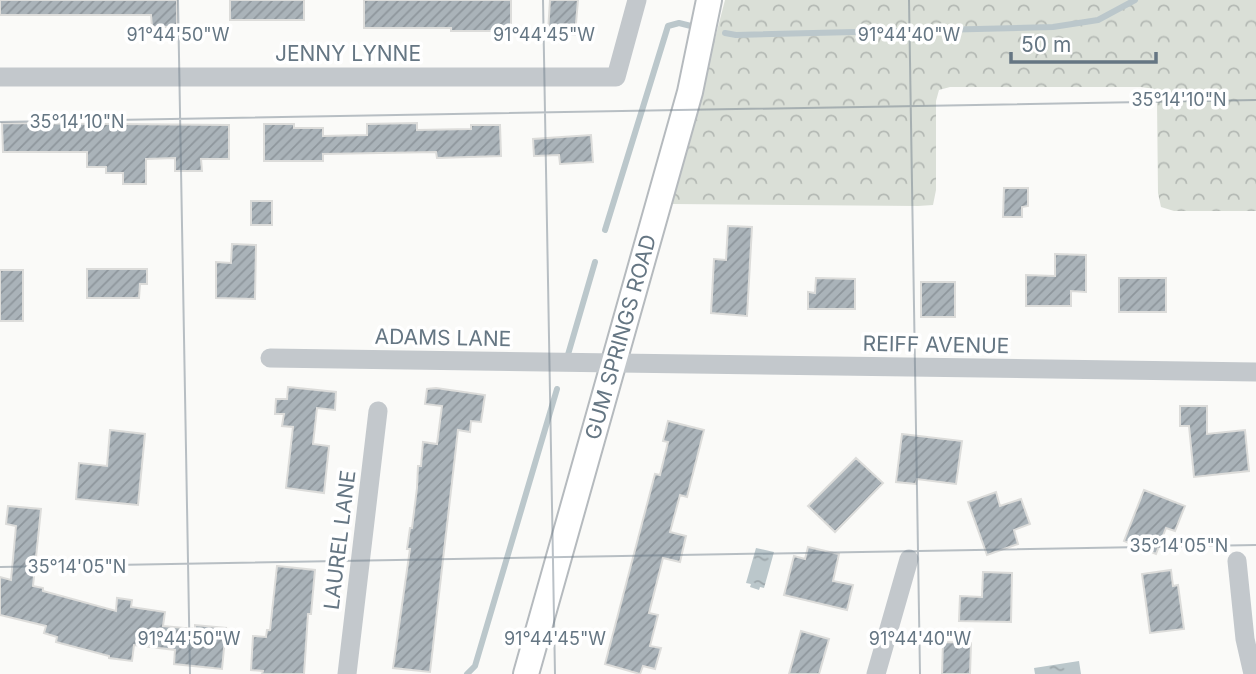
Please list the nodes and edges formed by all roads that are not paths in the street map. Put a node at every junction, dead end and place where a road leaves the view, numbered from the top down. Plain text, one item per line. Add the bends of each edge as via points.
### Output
1 (637, 0) edge
2 (709, 0) edge
3 (0, 77) edge
4 (270, 358) dead end
5 (615, 363) junction
6 (1256, 372) edge
7 (378, 411) dead end
8 (909, 559) dead end
9 (1237, 561) dead end
10 (347, 674) edge
11 (526, 674) edge
12 (876, 674) edge
13 (1253, 674) edge

1 - 3 street, JENNY LYNNE via 617,77
2 - 5 main road, GUM SPRINGS ROAD via 690,92
4 - 5 street, ADAMS LANE
5 - 6 street, REIFF AVENUE
5 - 11 main road, GUM SPRINGS ROAD
7 - 10 street, LAUREL LANE
8 - 12 street
9 - 13 street

